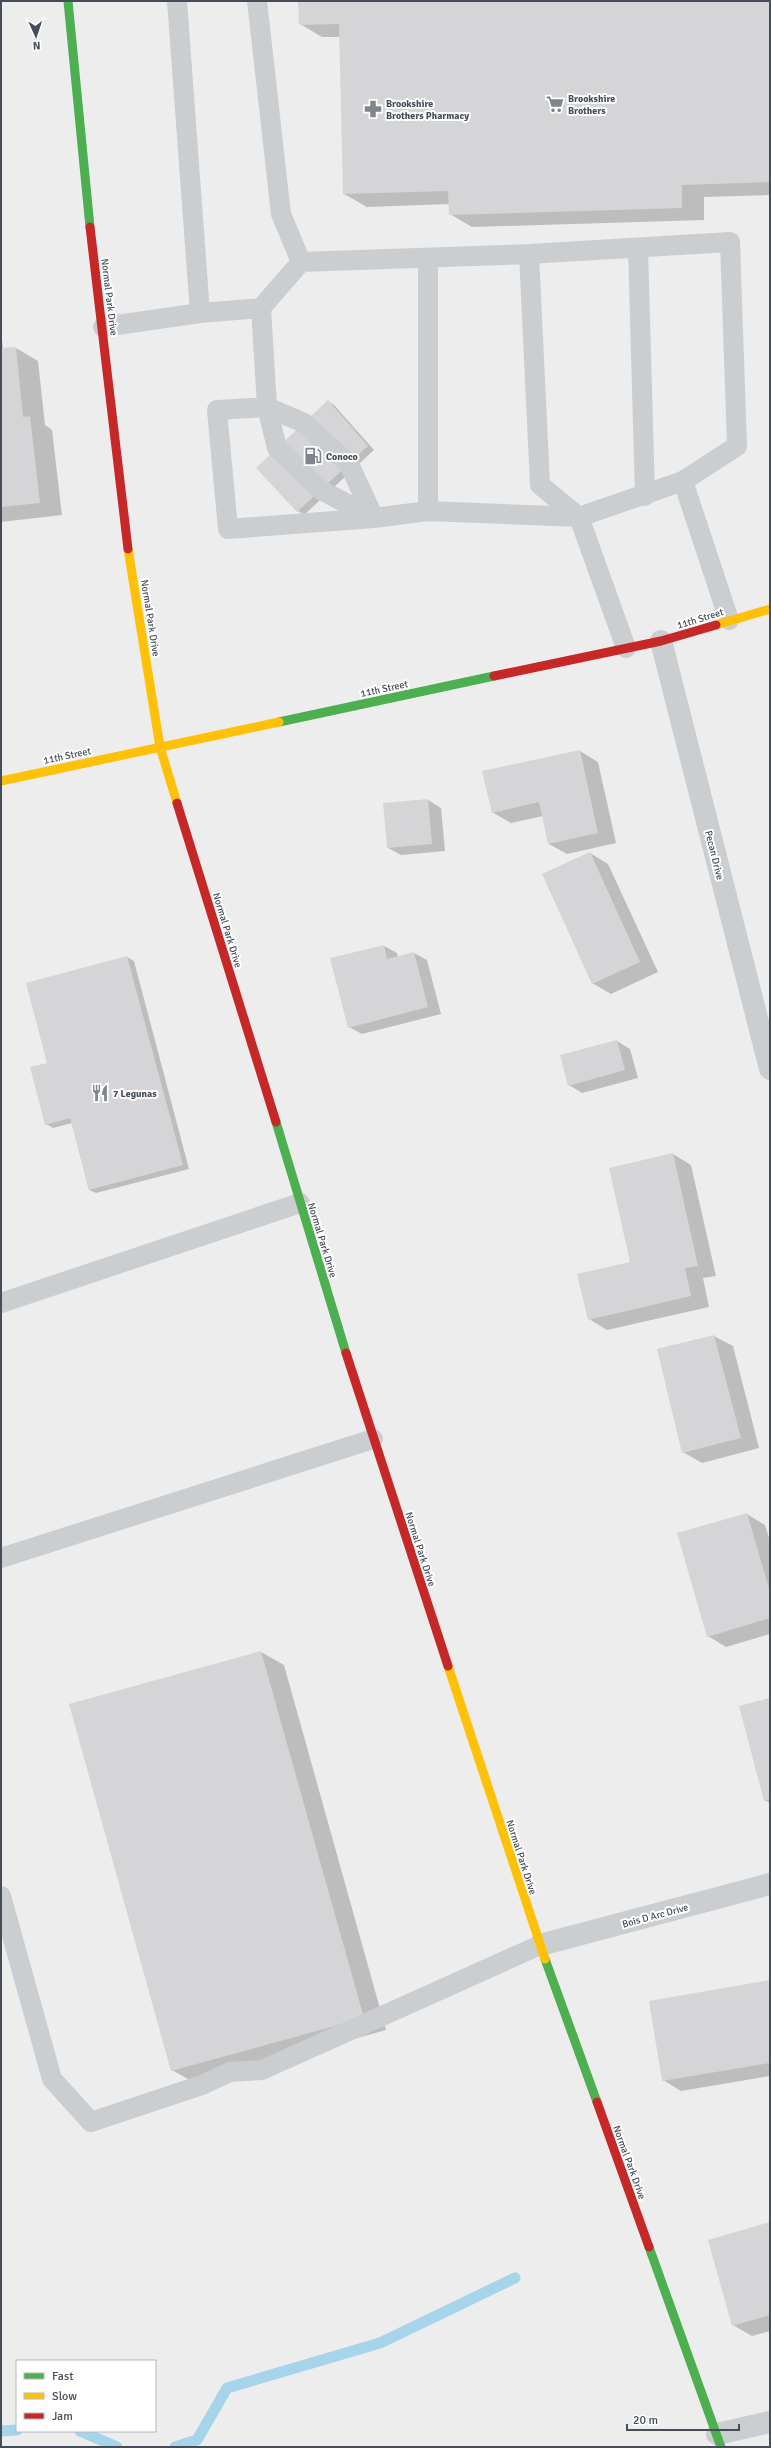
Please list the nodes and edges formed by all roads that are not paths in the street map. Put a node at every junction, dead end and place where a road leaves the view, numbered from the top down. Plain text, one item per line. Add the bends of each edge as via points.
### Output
1 (68, 1) edge
2 (177, 1) edge
3 (257, 1) edge
4 (638, 248) junction
5 (529, 254) junction
6 (428, 259) junction
7 (301, 262) junction
8 (261, 308) junction
9 (200, 313) junction
10 (103, 327) junction
11 (267, 407) junction
12 (683, 481) junction
13 (645, 496) junction
14 (428, 512) junction
15 (579, 517) junction
16 (374, 518) junction
17 (770, 609) edge
18 (729, 620) junction
19 (661, 641) junction
20 (626, 648) junction
21 (160, 747) junction
22 (1, 781) edge
23 (770, 1069) edge
24 (300, 1203) junction
25 (1, 1303) edge
26 (373, 1439) junction
27 (1, 1558) edge
28 (770, 1884) edge
29 (1, 1896) edge
30 (540, 1945) junction
31 (770, 2422) edge
32 (719, 2441) edge

1 - 10 street, Normal Park Drive
2 - 9 lane
3 - 7 lane via 281,214
4 - 5 lane
4 - 12 lane via 730,242 737,446
4 - 13 lane
5 - 6 lane
5 - 15 lane via 540,485
6 - 7 lane
6 - 14 lane
7 - 8 lane
8 - 9 lane
8 - 11 lane
9 - 10 lane
10 - 21 street, Normal Park Drive via 128,548
11 - 16 lane via 304,423 349,464
11 - 16 lane via 278,448 321,490
11 - 16 lane via 217,410 228,530
12 - 13 lane
12 - 18 lane
13 - 15 lane
14 - 15 lane
14 - 16 lane
15 - 20 lane
17 - 18 street, 11th Street
18 - 19 street, 11th Street
19 - 20 street, 11th Street
19 - 23 street, Pecan Drive
20 - 21 street, 11th Street
21 - 22 street, 11th Street
21 - 24 street, Normal Park Drive
24 - 25 lane
24 - 26 street, Normal Park Drive
26 - 27 lane
26 - 30 street, Normal Park Drive
28 - 30 street, Bois D Arc Drive
29 - 30 lane via 52,2079 91,2122 202,2085 230,2072 262,2070
30 - 32 street, Normal Park Drive
31 - 32 street

